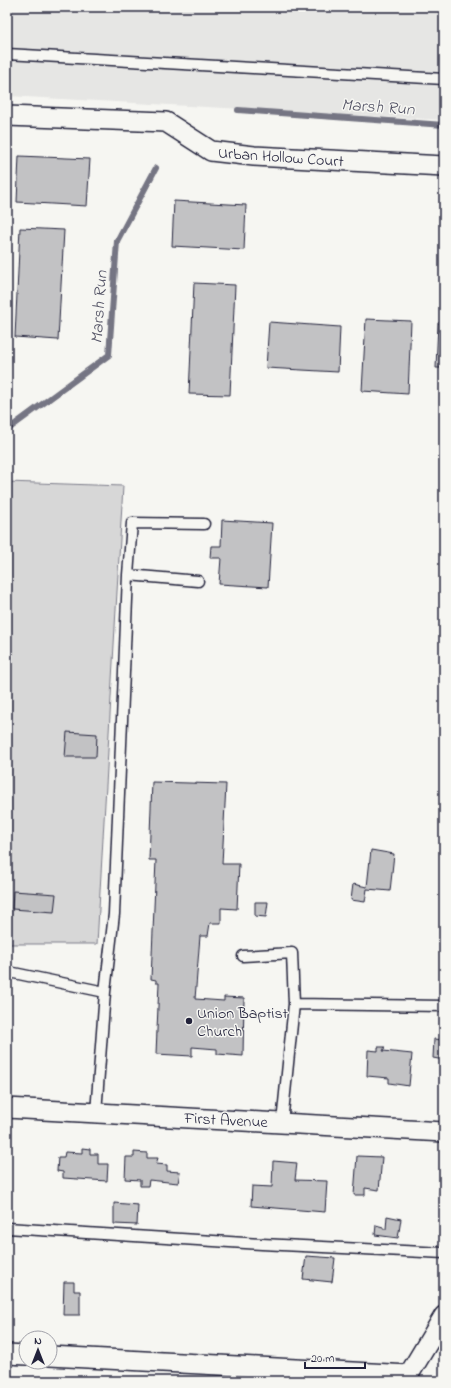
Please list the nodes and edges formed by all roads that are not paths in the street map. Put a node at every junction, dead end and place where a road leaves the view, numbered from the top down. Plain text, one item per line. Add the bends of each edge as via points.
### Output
1 (7, 54) edge
2 (444, 79) edge
3 (7, 116) edge
4 (444, 166) edge
5 (204, 524) dead end
6 (128, 575) junction
7 (198, 581) dead end
8 (243, 956) dead end
9 (7, 973) edge
10 (105, 992) junction
11 (294, 1004) junction
12 (444, 1006) edge
13 (7, 1108) edge
14 (96, 1113) junction
15 (282, 1123) junction
16 (444, 1132) edge
17 (7, 1228) edge
18 (444, 1254) edge
19 (444, 1316) edge
20 (7, 1354) edge
21 (18, 1355) edge
22 (58, 1356) edge
23 (407, 1378) edge

1 - 2 lane
3 - 4 street, Urban Hollow Court via 166,122 211,152
5 - 6 lane via 132,523
6 - 7 lane
6 - 10 lane via 114,914
8 - 11 lane via 292,954
9 - 10 lane
10 - 14 lane
11 - 12 lane
11 - 15 lane
13 - 14 street, First Avenue
14 - 15 street, First Avenue
15 - 16 street, First Avenue
17 - 18 lane
19 - 23 street
20 - 21 street
22 - 23 street

